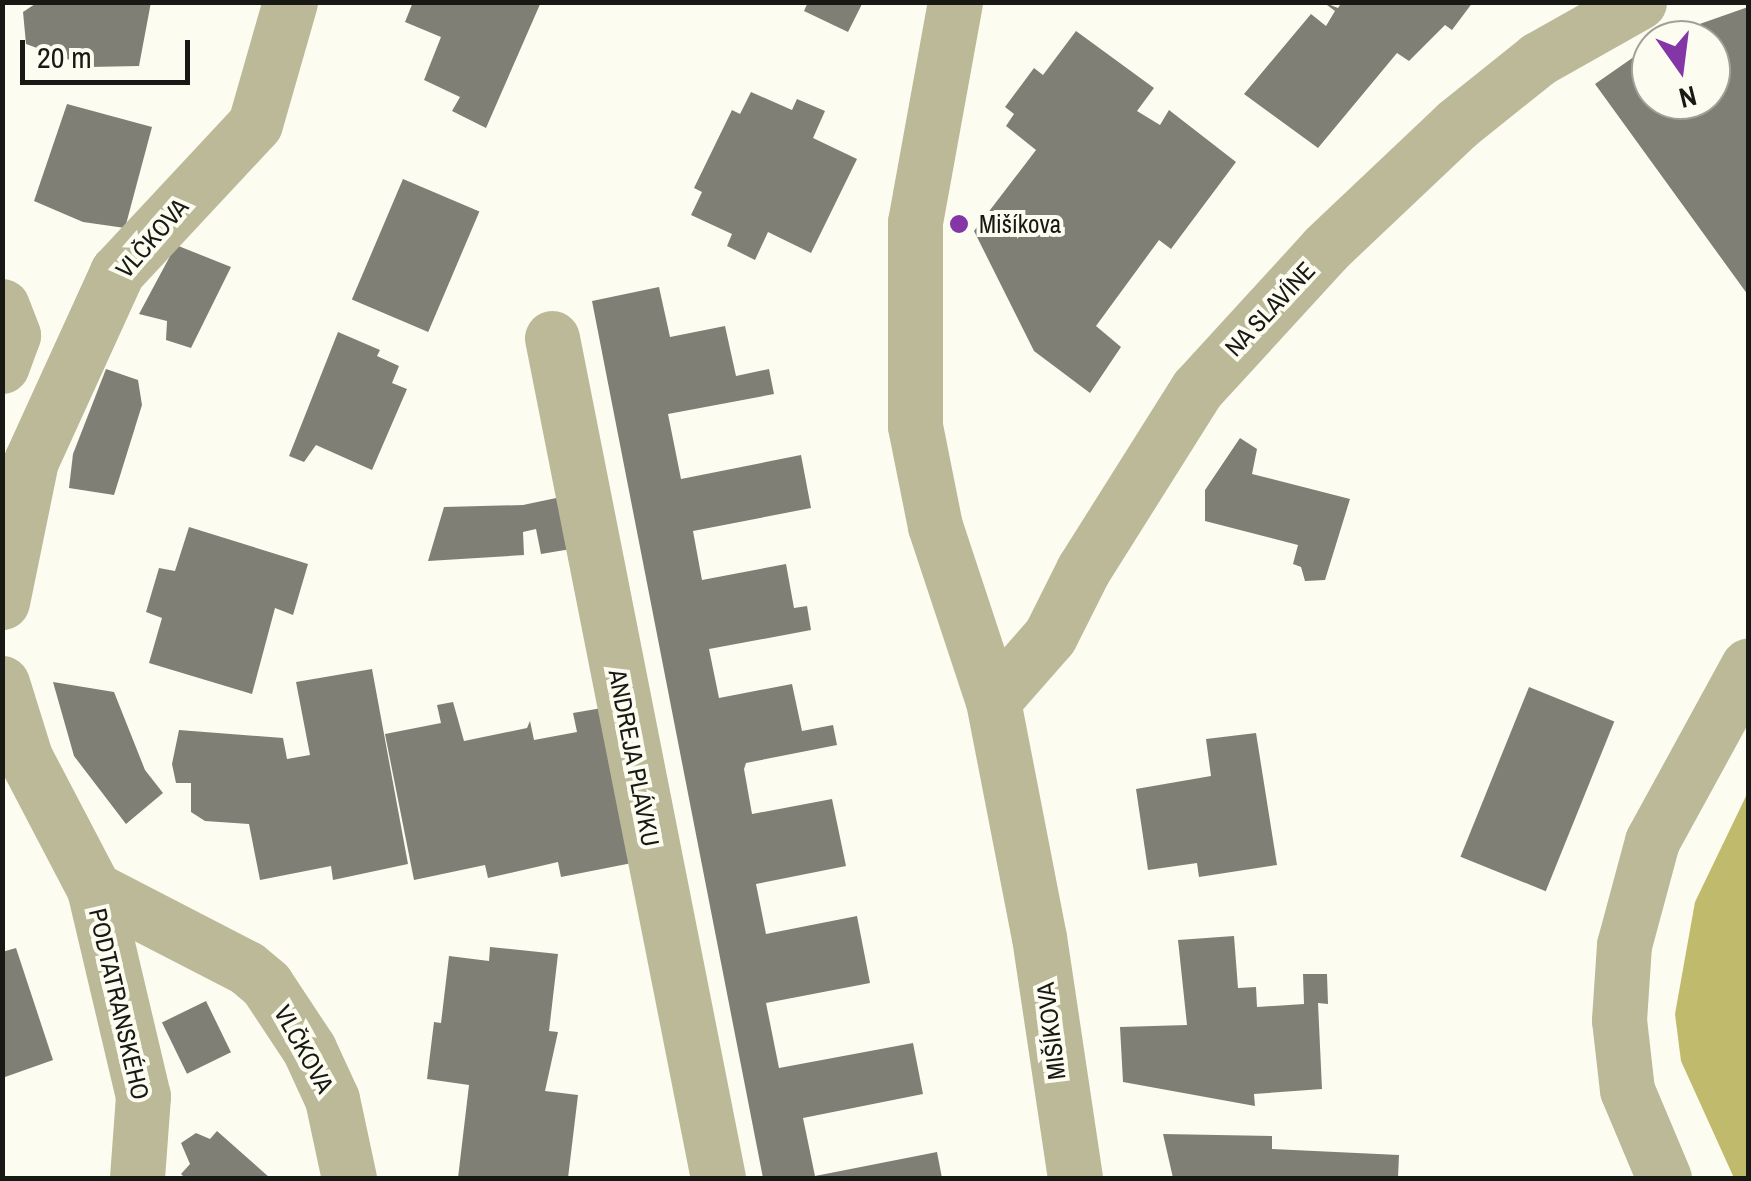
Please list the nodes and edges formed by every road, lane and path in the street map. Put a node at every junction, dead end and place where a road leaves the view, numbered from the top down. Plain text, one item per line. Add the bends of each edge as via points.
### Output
1 (290, 2) edge
2 (955, 2) edge
3 (1640, 2) edge
4 (2, 306) edge
5 (552, 338) dead end
6 (2, 366) edge
7 (2, 602) edge
8 (1748, 666) edge
9 (2, 683) edge
10 (992, 700) junction
11 (94, 888) junction
12 (137, 1178) edge
13 (350, 1178) edge
14 (718, 1178) edge
15 (1075, 1178) edge
16 (1664, 1178) edge

1 - 7 street, VLČKOVA via 254,124 117,272 31,460
2 - 10 street, MIŠÍKOVA via 915,222 910,362 928,497
3 - 10 street, NA SLAVÍNE via 1538,60 1457,124 1326,248 1197,389 1083,570 1050,636
4 - 6 street via 13,335
5 - 14 street, ANDREJA PLÁVKU
8 - 16 street via 1652,841 1624,945 1620,1020 1627,1090
9 - 11 street via 25,757
10 - 15 street, MIŠÍKOVA via 1039,937
11 - 12 street, PODTATRANSKÉHO via 143,1096
11 - 13 street, VLČKOVA via 266,984 332,1099

